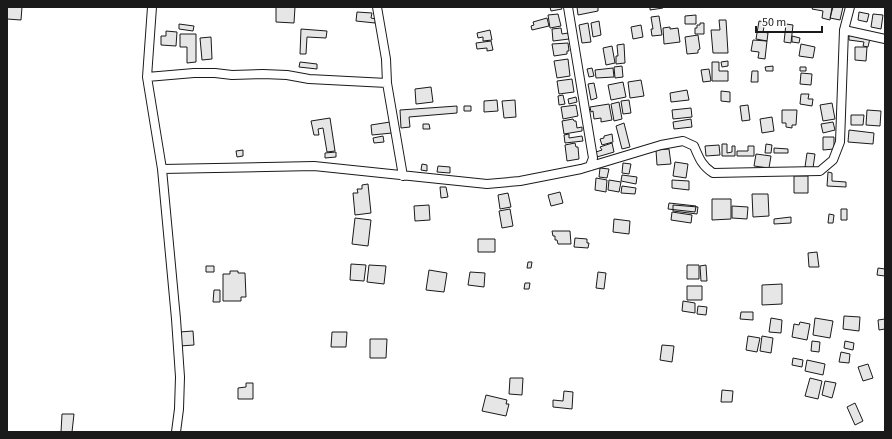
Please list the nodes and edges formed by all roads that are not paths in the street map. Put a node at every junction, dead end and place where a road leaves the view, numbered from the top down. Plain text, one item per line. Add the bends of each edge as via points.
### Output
1 (152, 7) edge
2 (377, 7) edge
3 (568, 7) edge
4 (850, 7) edge
5 (844, 30) junction
6 (885, 39) edge
7 (147, 77) junction
8 (386, 83) junction
9 (590, 166) junction
10 (162, 169) junction
11 (403, 176) junction
12 (176, 432) edge

1 - 7 street
2 - 8 street via 386,58
3 - 9 street via 593,158
4 - 5 street
5 - 6 street
5 - 9 street via 840,142 833,160 820,171 713,173 705,168 694,146 683,141
7 - 8 street via 194,73 232,76 263,74
7 - 10 street
8 - 11 street
9 - 11 street via 520,181 486,184
10 - 11 street via 314,166
10 - 12 street via 180,377

